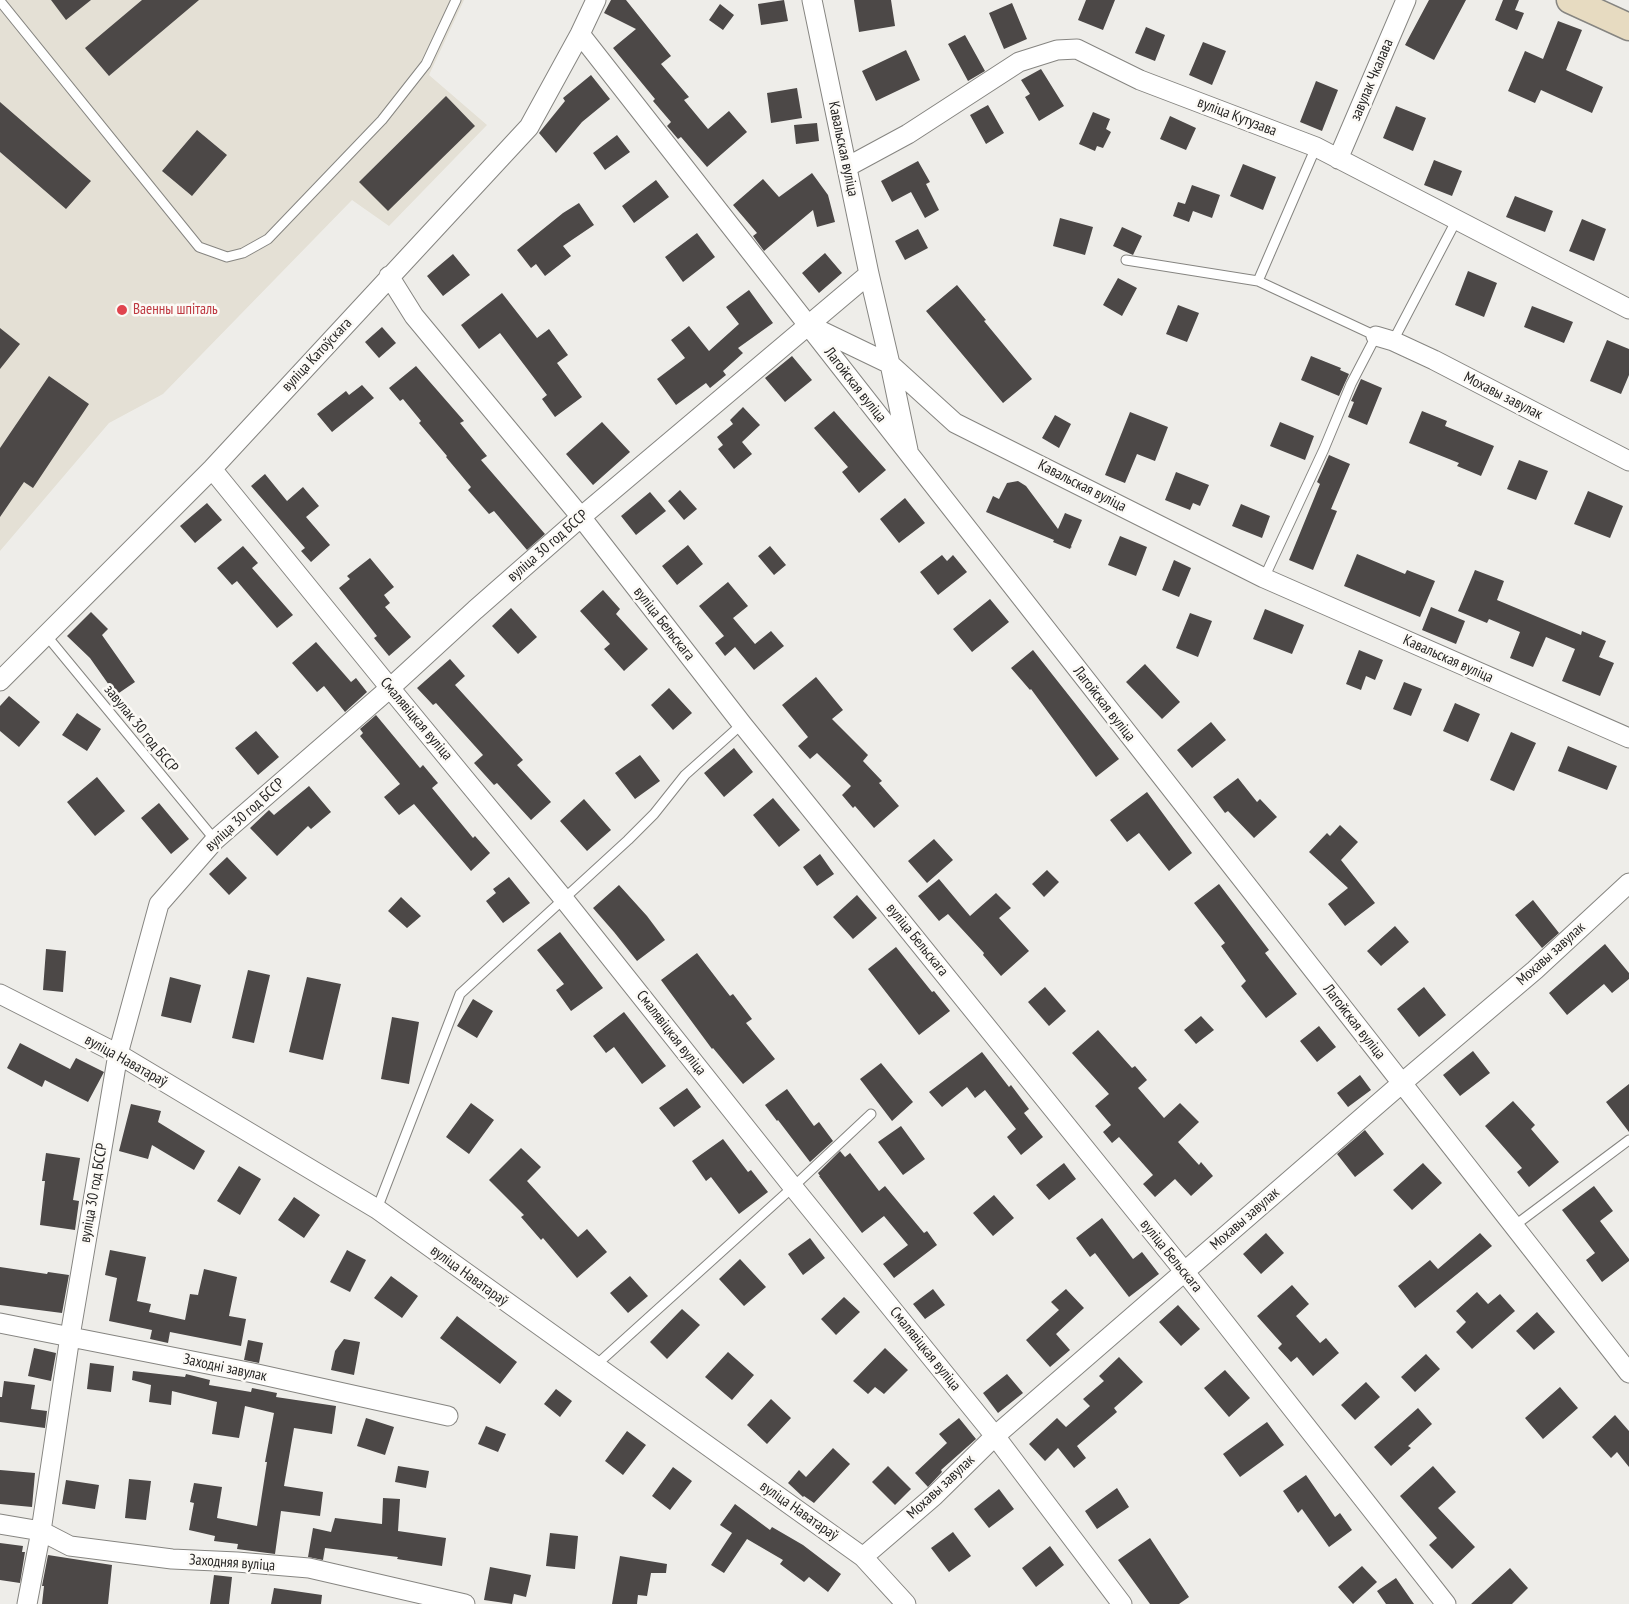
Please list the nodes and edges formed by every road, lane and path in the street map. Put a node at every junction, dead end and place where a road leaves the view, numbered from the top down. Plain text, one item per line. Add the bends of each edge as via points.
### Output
1 (456, 0) edge
2 (596, 0) edge
3 (812, 0) edge
4 (1406, 0) edge
5 (1570, 0) edge
6 (0, 1) edge
7 (1629, 27) edge
8 (580, 34) junction
9 (1316, 148) junction
10 (1338, 159) junction
11 (847, 167) junction
12 (1456, 221) junction
13 (1126, 260) dead end
14 (868, 274) junction
15 (389, 276) junction
16 (1258, 281) junction
17 (1629, 309) edge
18 (808, 324) junction
19 (1384, 338) junction
20 (890, 364) junction
21 (909, 456) junction
22 (1629, 461) edge
23 (212, 469) junction
24 (581, 517) junction
25 (1264, 578) junction
26 (46, 634) junction
27 (0, 681) edge
28 (390, 688) junction
29 (742, 724) junction
30 (1629, 738) edge
31 (215, 840) junction
32 (1629, 883) edge
33 (564, 898) junction
34 (0, 994) edge
35 (118, 1054) junction
36 (1402, 1083) junction
37 (871, 1114) dead end
38 (1629, 1140) edge
39 (793, 1187) junction
40 (377, 1210) junction
41 (1514, 1226) junction
42 (1184, 1271) junction
43 (0, 1323) edge
44 (70, 1336) junction
45 (595, 1366) junction
46 (1629, 1373) edge
47 (448, 1416) dead end
48 (995, 1436) junction
49 (0, 1524) edge
50 (41, 1531) junction
51 (863, 1557) junction
52 (27, 1604) edge
53 (466, 1604) edge
54 (906, 1604) edge
55 (1122, 1604) edge
56 (1446, 1604) edge

1 - 6 lane via 426,64 382,120 268,239 243,253 227,257 199,247
2 - 8 street, вуліца Катоўскага
3 - 11 street, Кавальская вуліца
4 - 10 street, завулак Чкалава
5 - 7 main road
8 - 15 street, вуліца Катоўскага via 529,127
8 - 18 street, Лагойская вуліца
9 - 10 street, вуліца Кутузава
9 - 11 street, вуліца Кутузава via 1140,80 1078,49 1056,50 1019,62 908,134
9 - 16 lane
10 - 12 street, вуліца Кутузава
11 - 14 street, Кавальская вуліца
12 - 17 street, вуліца Кутузава
12 - 19 lane
13 - 16 lane
14 - 18 street, вуліца 30 год БССР
14 - 20 street, Кавальская вуліца
15 - 23 street, вуліца Катоўскага
15 - 24 street, вуліца Бельскага via 414,316
16 - 19 lane
18 - 20 street
18 - 21 street, Лагойская вуліца
18 - 24 street, вуліца 30 год БССР
19 - 22 street, Мохавы завулак via 1434,360
19 - 25 lane via 1351,384
20 - 21 street
20 - 25 street, Кавальская вуліца via 955,423
21 - 36 street, Лагойская вуліца
23 - 26 street, вуліца Катоўскага
23 - 28 street, Смалявіцкая вуліца
24 - 28 street, вуліца 30 год БССР
24 - 29 street, вуліца Бельскага
25 - 30 street, Кавальская вуліца
26 - 27 street, вуліца Катоўскага
26 - 31 lane, завулак 30 год БССР
28 - 31 street, вуліца 30 год БССР
28 - 33 street, Смалявіцкая вуліца
29 - 33 lane via 685,776 628,840
29 - 42 street, вуліца Бельскага
31 - 35 street, вуліца 30 год БССР via 159,904
32 - 36 street, Мохавы завулак via 1535,970
33 - 39 street, Смалявіцкая вуліца
33 - 40 lane via 460,994
34 - 35 street, вуліца Наватараў
35 - 40 street, вуліца Наватараў
35 - 44 street, вуліца 30 год БССР
36 - 41 street, Лагойская вуліца
36 - 42 street, Мохавы завулак
37 - 39 lane
38 - 41 lane
39 - 45 lane
39 - 48 street, Смалявіцкая вуліца
40 - 45 street, вуліца Наватараў
41 - 46 street, Лагойская вуліца
42 - 48 street, Мохавы завулак
42 - 56 street, вуліца Бельскага
43 - 44 street, Заходні завулак
44 - 47 street, Заходні завулак
44 - 50 street, вуліца 30 год БССР
45 - 51 street, вуліца Наватараў
48 - 51 street, Мохавы завулак via 934,1496
48 - 55 street, Смалявіцкая вуліца
49 - 50 street, Заходняя вуліца
50 - 52 street, вуліца 30 год БССР
50 - 53 street, Заходняя вуліца via 70,1546 172,1559 309,1568
51 - 54 street, вуліца Наватараў

